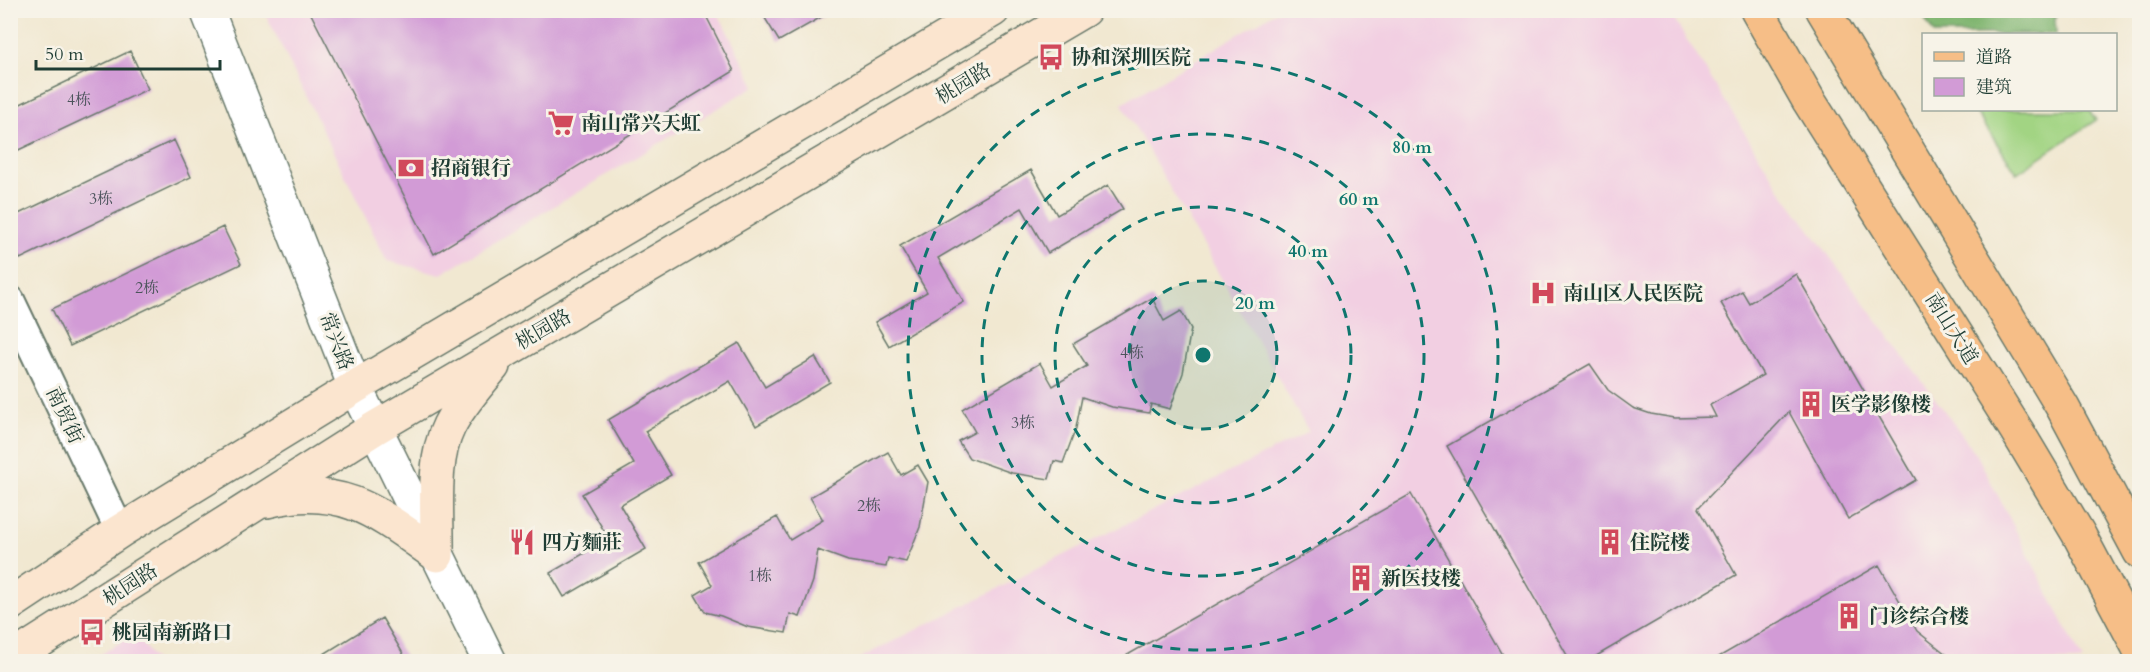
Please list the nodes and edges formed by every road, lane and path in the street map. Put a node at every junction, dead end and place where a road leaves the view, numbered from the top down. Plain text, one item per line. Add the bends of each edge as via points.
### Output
1 (207, 10) edge
2 (993, 10) edge
3 (1084, 10) edge
4 (1757, 10) edge
5 (1823, 10) edge
6 (10, 300) edge
7 (503, 353) junction
8 (355, 387) junction
9 (375, 428) junction
10 (250, 507) junction
11 (120, 531) junction
12 (2139, 552) edge
13 (437, 555) junction
14 (10, 604) edge
15 (2139, 650) edge
16 (10, 660) edge
17 (490, 662) edge

1 - 8 street, 常兴路
2 - 8 main road
3 - 7 main road, 桃园路
4 - 15 main road, 南山大道 via 1809,101 2078,533
5 - 12 main road via 2063,408
6 - 11 street, 南贸街
7 - 9 main road, 桃园路
7 - 13 main road via 458,411 443,443 438,478
8 - 9 street, 常兴路
8 - 11 main road
9 - 10 main road, 桃园路
9 - 13 street, 常兴路
10 - 13 main road via 304,494 341,499 375,512
10 - 16 main road, 桃园路
11 - 14 main road
13 - 17 street, 常兴路

